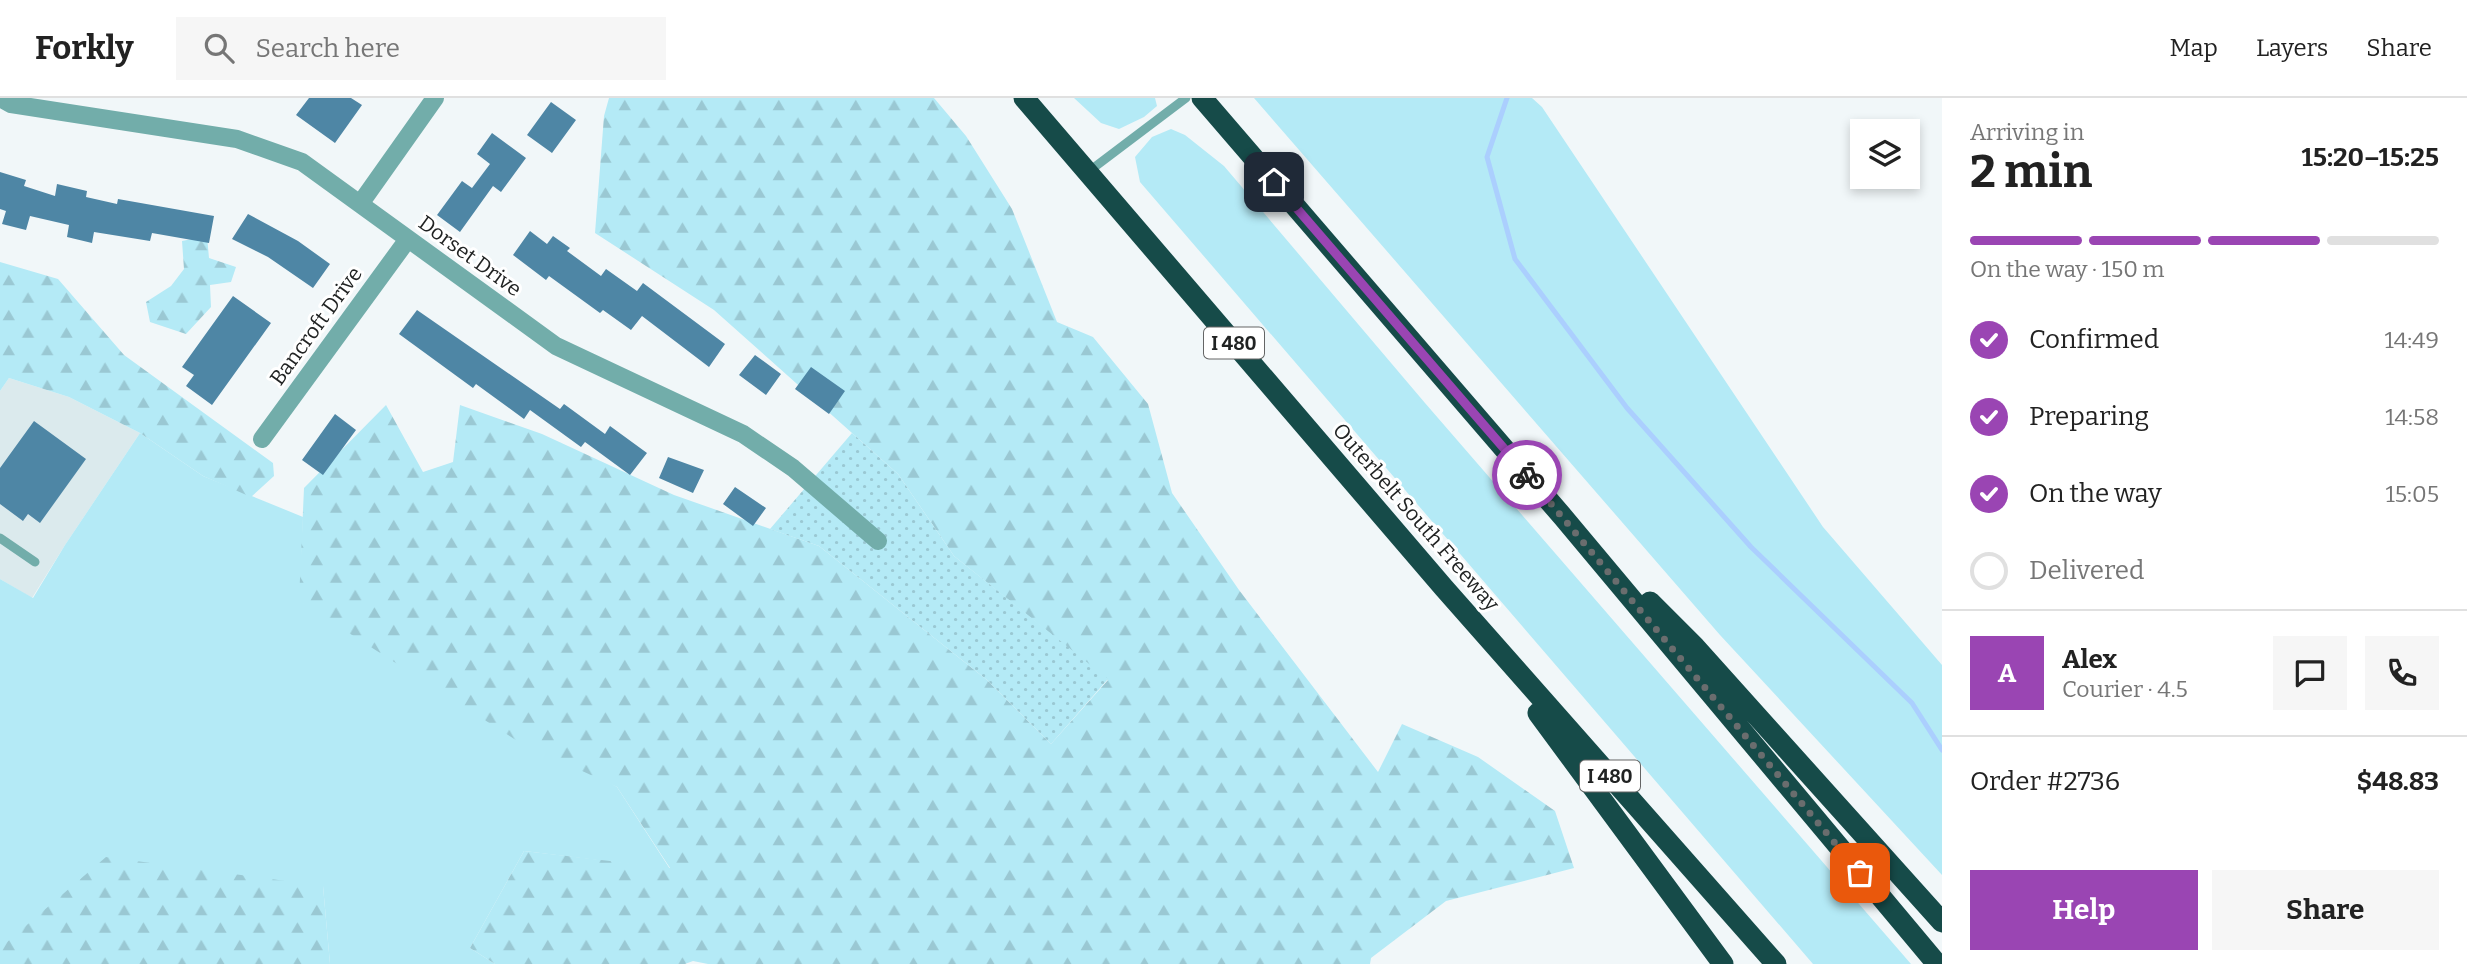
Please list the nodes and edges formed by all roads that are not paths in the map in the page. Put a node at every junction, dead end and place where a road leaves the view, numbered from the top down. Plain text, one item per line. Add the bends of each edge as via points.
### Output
1 (0, 98) edge
2 (435, 98) edge
3 (1024, 98) edge
4 (1185, 98) edge
5 (1202, 98) edge
6 (1088, 172) junction
7 (360, 204) junction
8 (408, 239) junction
9 (262, 439) dead end
10 (1563, 517) junction
11 (0, 538) edge
12 (878, 541) dead end
13 (35, 562) dead end
14 (1444, 588) junction
15 (1942, 922) edge
16 (1723, 964) edge
17 (1776, 964) edge
18 (1937, 964) edge

1 - 7 street, Dorset Drive via 11,104 237,139 302,162
2 - 7 street
3 - 6 highway, Outerbelt South Freeway / I 480
4 - 6 lane
5 - 10 highway
6 - 14 highway, Outerbelt South Freeway / I 480
7 - 8 street, Dorset Drive
8 - 9 street, Bancroft Drive
8 - 12 street, Dorset Drive via 556,346 743,434 793,468
10 - 15 highway via 1695,647
10 - 18 highway
11 - 13 lane
14 - 16 highway
14 - 17 highway, Outerbelt South Freeway / I 480

